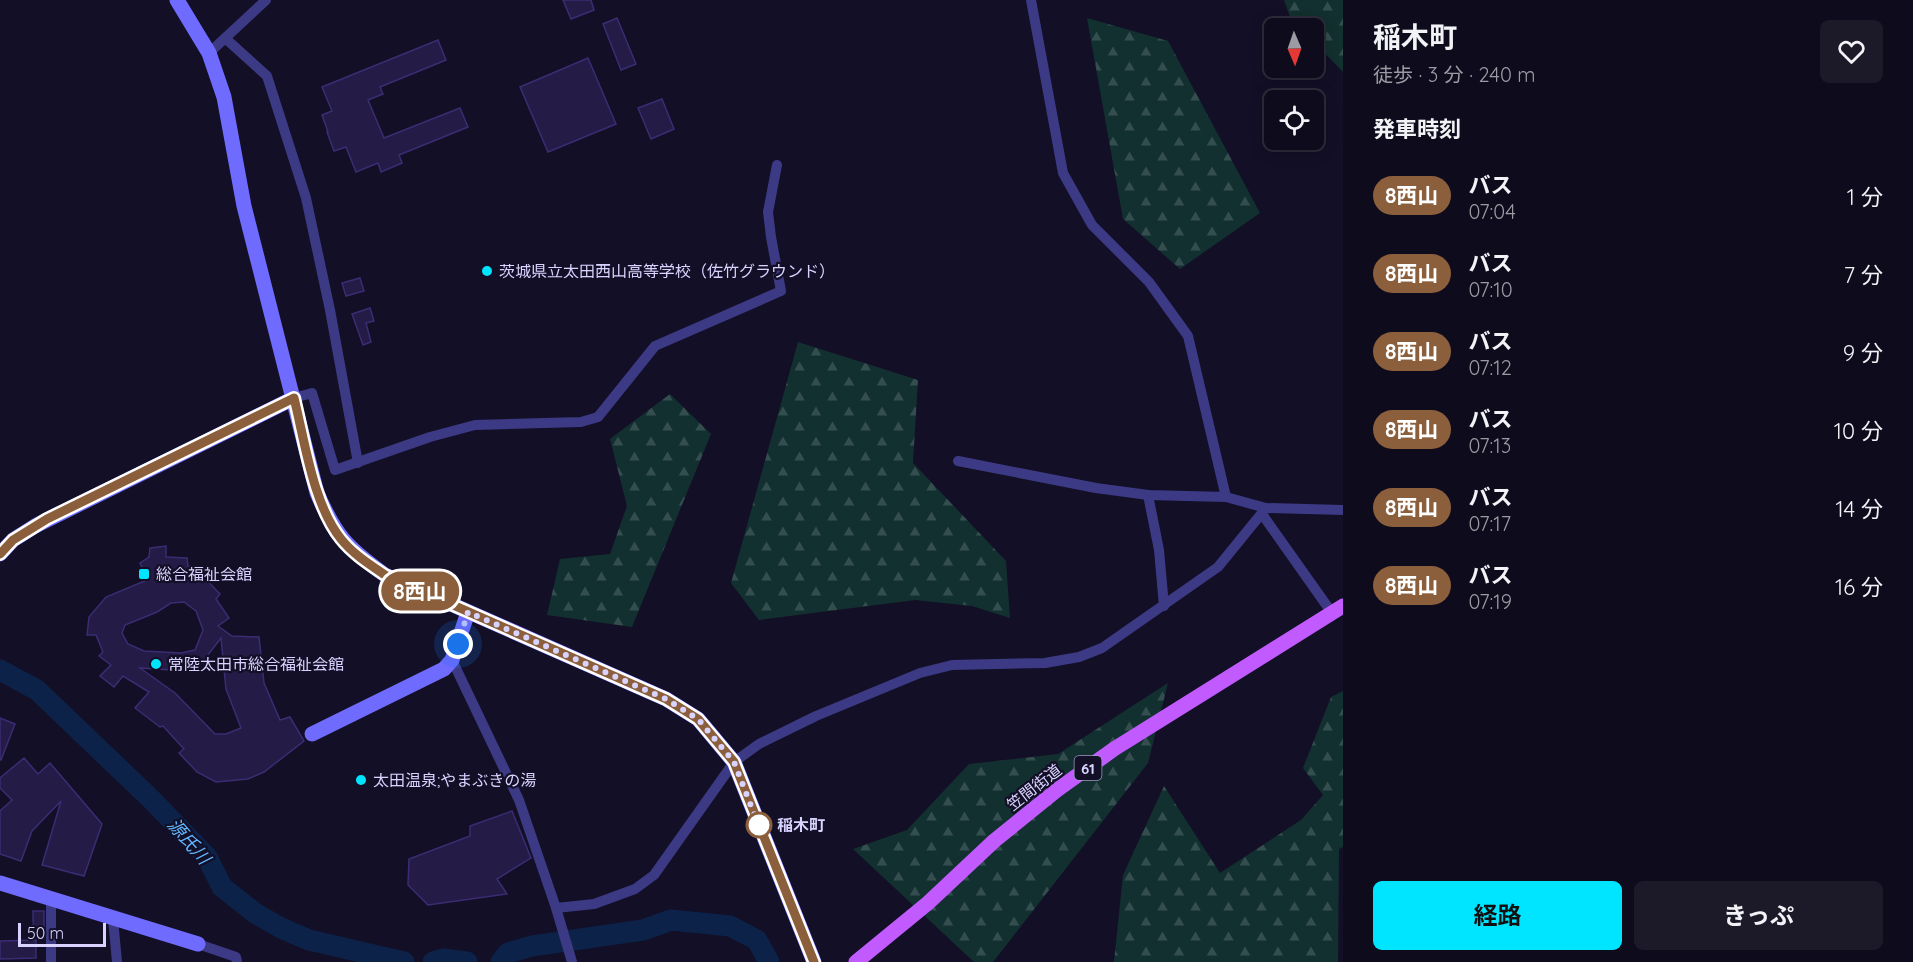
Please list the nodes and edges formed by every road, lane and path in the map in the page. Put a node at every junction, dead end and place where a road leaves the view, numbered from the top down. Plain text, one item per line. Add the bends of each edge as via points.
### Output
1 (177, 0) edge
2 (266, 0) edge
3 (1031, 0) edge
4 (225, 38) junction
5 (209, 54) junction
6 (777, 165) dead end
7 (294, 398) junction
8 (958, 461) dead end
9 (358, 463) junction
10 (1148, 495) junction
11 (1226, 497) junction
12 (1343, 510) edge
13 (1264, 511) junction
14 (0, 554) edge
15 (1164, 606) junction
16 (1338, 609) edge
17 (468, 612) junction
18 (452, 660) junction
19 (312, 734) dead end
20 (734, 762) junction
21 (0, 883) edge
22 (51, 900) junction
23 (558, 913) junction
24 (113, 919) junction
25 (198, 944) joint
26 (51, 962) edge
27 (117, 962) edge
28 (237, 962) edge
29 (572, 962) edge
30 (814, 962) edge
31 (856, 962) edge

1 - 5 street
2 - 4 street
3 - 11 street via 1063,173 1092,225 1149,282 1188,336
4 - 5 street
4 - 9 street via 267,76 302,187
5 - 7 street via 224,97 244,206
6 - 9 street via 768,212 781,291 655,346 598,417 581,422 475,425
7 - 9 street via 312,393 335,470
7 - 14 street via 43,521 13,540
7 - 17 street via 317,493 341,538 385,575
8 - 10 street
10 - 11 street
10 - 15 street via 1159,550
11 - 13 street
12 - 13 street
13 - 15 street via 1218,567
13 - 16 street
15 - 20 street via 1102,648 1079,657 1044,663 952,665 920,673 816,716 759,744
16 - 31 main road, 笠間街道 / 61 via 1114,749 1057,790
17 - 18 street
17 - 20 street via 666,699 698,719
18 - 19 street via 444,669
18 - 23 street via 519,800
20 - 23 street via 654,875 635,889
20 - 30 street
21 - 22 street
22 - 24 street
22 - 26 street
23 - 29 street
24 - 25 street
24 - 27 street
25 - 28 street via 237,957

